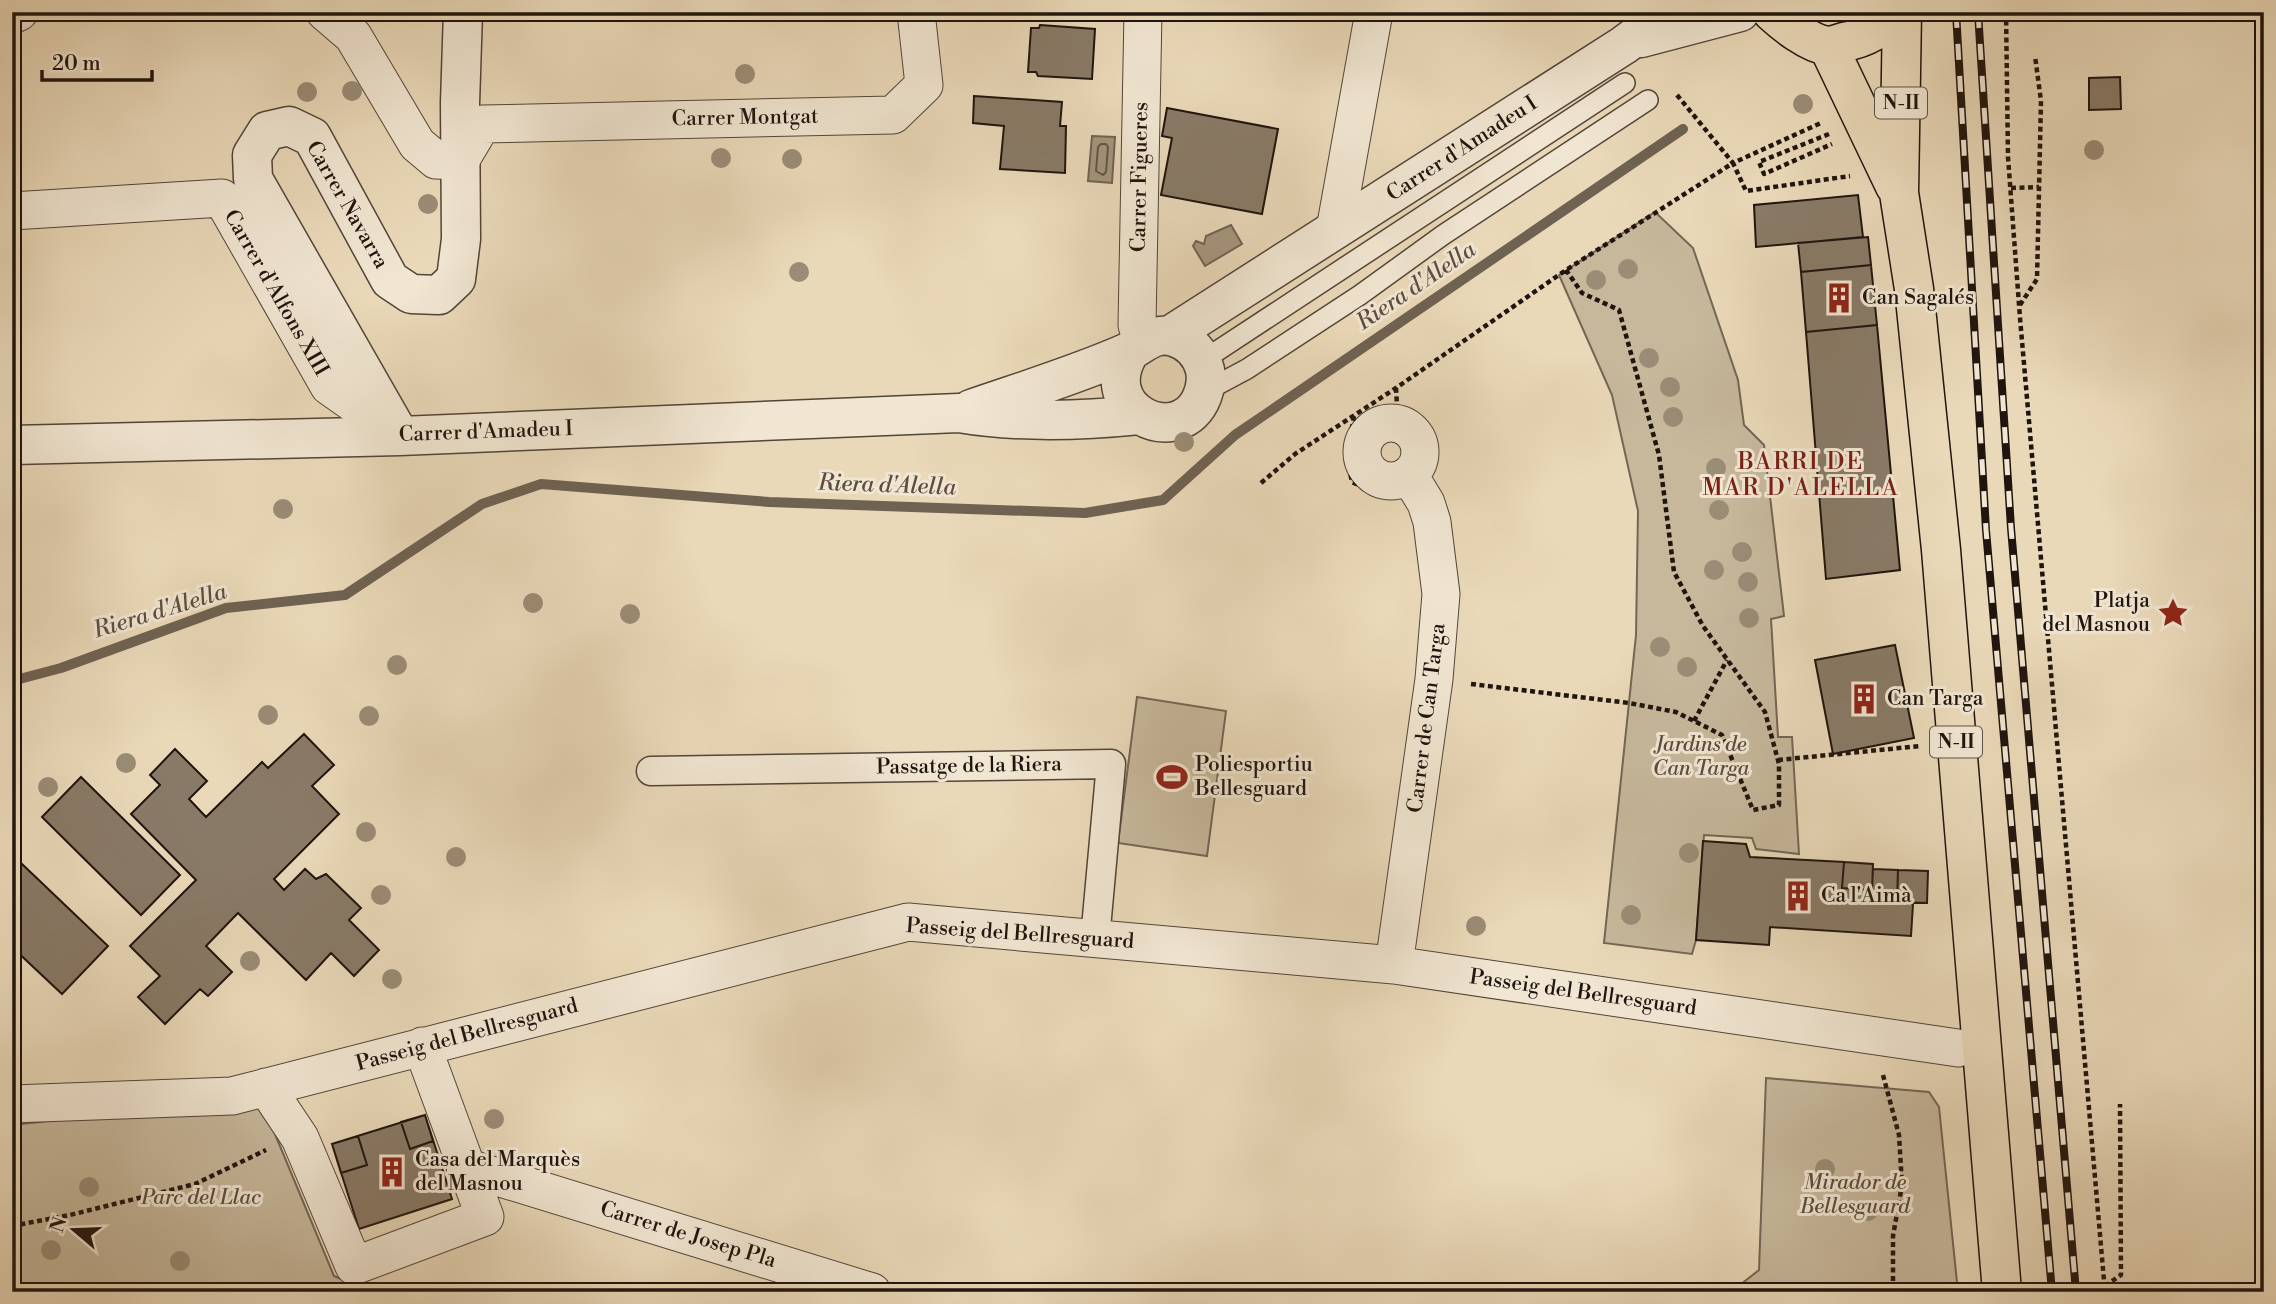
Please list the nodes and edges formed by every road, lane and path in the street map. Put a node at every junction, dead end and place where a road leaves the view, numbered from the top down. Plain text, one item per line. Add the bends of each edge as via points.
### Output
1 (19, 12) edge
2 (325, 12) edge
3 (463, 12) edge
4 (916, 12) edge
5 (1143, 12) edge
6 (1374, 12) edge
7 (1668, 12) edge
8 (1740, 12) edge
9 (1772, 12) edge
10 (1895, 12) edge
11 (1902, 12) edge
12 (2006, 12) edge
13 (12, 15) edge
14 (1632, 40) junction
15 (1828, 46) junction
16 (2035, 56) dead end
17 (1625, 83) dead end
18 (1672, 89) dead end
19 (1648, 100) dead end
20 (1832, 118) dead end
21 (1837, 131) dead end
22 (467, 136) junction
23 (1837, 142) dead end
24 (1733, 163) junction
25 (1861, 175) dead end
26 (2039, 187) junction
27 (2011, 188) junction
28 (1899, 193) junction
29 (12, 211) edge
30 (1335, 230) junction
31 (1566, 270) junction
32 (2019, 305) junction
33 (1174, 355) junction
34 (1397, 406) junction
35 (959, 413) junction
36 (1139, 415) junction
37 (400, 436) junction
38 (12, 445) edge
39 (1409, 475) junction
40 (1261, 483) dead end
41 (1727, 660) junction
42 (1434, 679) junction
43 (1693, 721) junction
44 (1930, 745) dead end
45 (1778, 761) junction
46 (651, 771) dead end
47 (1095, 939) junction
48 (1394, 965) junction
49 (1873, 1036) junction
50 (422, 1046) junction
51 (1958, 1048) dead end
52 (266, 1087) junction
53 (12, 1104) edge
54 (2120, 1104) dead end
55 (267, 1150) dead end
56 (465, 1167) junction
57 (12, 1226) edge
58 (2104, 1289) edge
59 (872, 1292) edge
60 (1893, 1292) edge
61 (2002, 1292) edge

1 - 13 street
2 - 22 street via 353,36 417,144 436,160
3 - 22 street, Carrer Navarra
4 - 22 street, Carrer Montgat via 924,85 893,114
5 - 33 street, Carrer Figueres via 1137,325
6 - 30 street
7 - 14 street, Carrer d'Amadeu I
8 - 14 street, Carrer d'Amadeu I
9 - 15 main road via 1797,33
10 - 15 main road via 1873,33
11 - 28 main road, N-II
12 - 27 path
14 - 30 street, Carrer d'Amadeu I
15 - 28 main road, N-II
16 - 26 path via 2041,101
17 - 33 lane
18 - 24 path
19 - 33 lane via 1247,369
20 - 24 path
21 - 23 path via 1759,162 1764,174
22 - 37 street, Carrer Navarra via 456,278 439,295 411,294 390,280 312,137 289,126 267,131 251,155 253,179
24 - 25 path via 1746,191
24 - 31 path
26 - 27 path
26 - 32 path via 2037,279
27 - 32 path
28 - 61 main road, N-II via 1914,289 1941,550
29 - 37 street, Carrer d'Alfons XIII via 222,198 329,386
30 - 33 street, Carrer d'Amadeu I via 1293,258 1232,320
31 - 34 path
31 - 41 path via 1582,293 1619,310 1659,455 1674,572
32 - 58 path
33 - 35 street, Carrer d'Amadeu I via 1099,365
33 - 36 street via 1123,363 1121,384 1129,405
33 - 36 street, Carrer d'Amadeu I via 1197,406 1170,422
34 - 39 street via 1419,446 1419,462
34 - 39 street via 1388,422 1364,439 1362,458 1366,468 1381,480 1401,480
34 - 40 path via 1294,454
35 - 36 street, Carrer d'Amadeu I via 989,418
35 - 37 street, Carrer d'Amadeu I
37 - 38 street, Carrer d'Amadeu I
39 - 42 street, Carrer de Can Targa via 1426,503 1438,558 1441,594
41 - 43 path
41 - 45 path via 1765,712
42 - 43 path via 1629,703 1676,712
42 - 48 street, Carrer de Can Targa
43 - 45 path via 1722,735 1753,810 1779,805
44 - 45 path
46 - 47 street, Passatge de la Riera via 1111,764
47 - 48 street, Passeig del Bellresguard
47 - 50 street, Passeig del Bellresguard via 908,922
48 - 49 street, Passeig del Bellresguard
49 - 51 street, Passeig del Bellresguard
49 - 60 path via 1899,1135 1902,1185 1893,1236
50 - 52 street, Passeig del Bellresguard
50 - 56 street
52 - 53 street, Passeig del Bellresguard via 232,1096
52 - 56 street via 300,1138 354,1266 485,1217
54 - 58 path via 2121,1275
55 - 57 path via 195,1184
56 - 59 street, Carrer de Josep Pla

